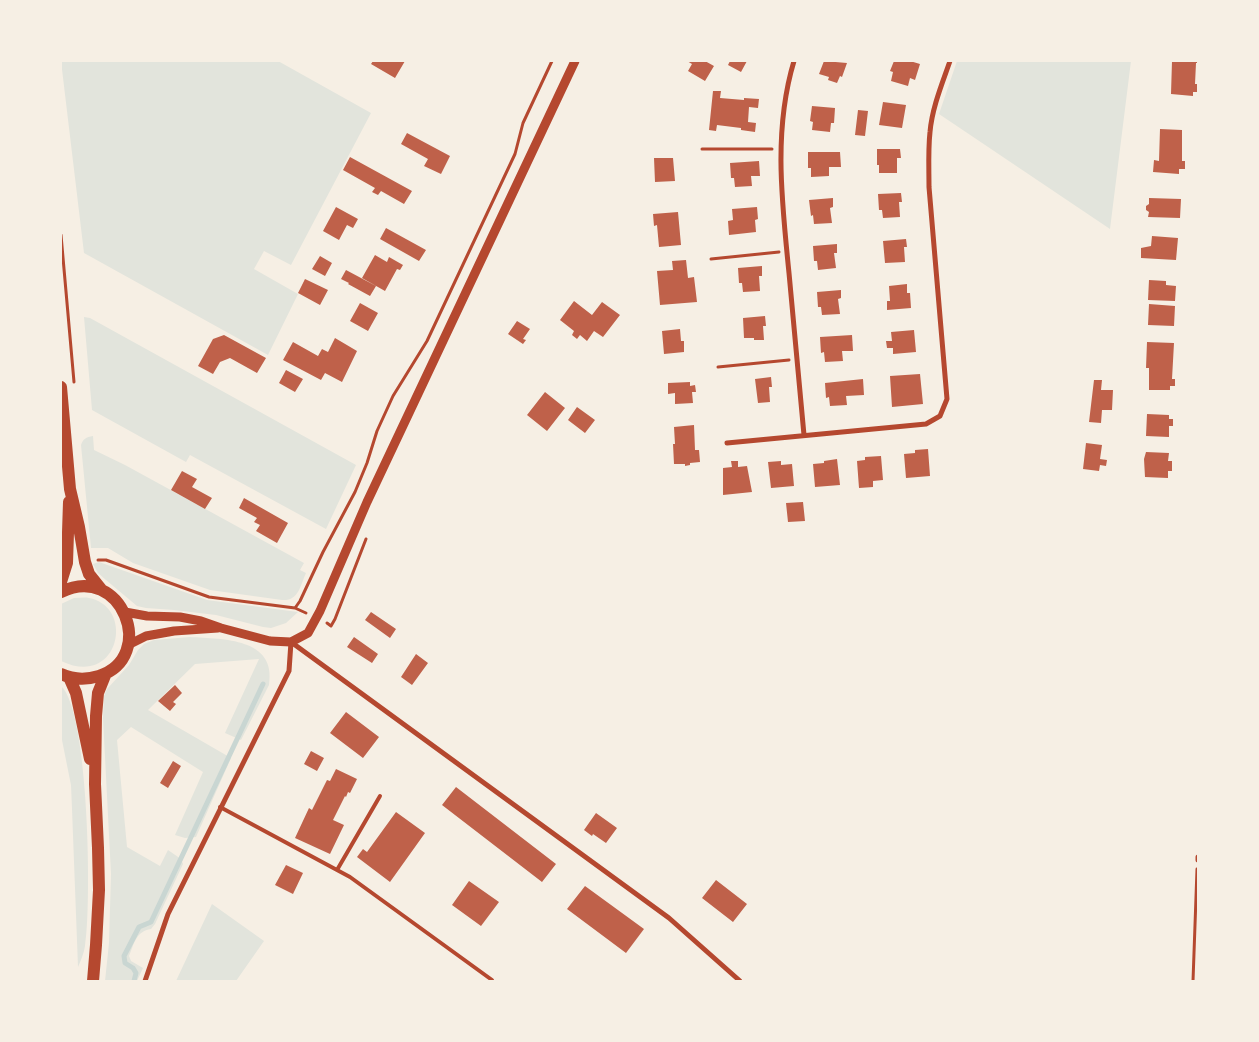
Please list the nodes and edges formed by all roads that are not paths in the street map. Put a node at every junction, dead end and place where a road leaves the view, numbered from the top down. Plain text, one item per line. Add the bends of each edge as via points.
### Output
1 (575, 61) edge
2 (794, 61) edge
3 (950, 61) edge
4 (61, 387) edge
5 (804, 436) junction
6 (727, 443) dead end
7 (70, 489) junction
8 (61, 582) edge
9 (101, 590) junction
10 (61, 592) edge
11 (125, 612) junction
12 (220, 628) junction
13 (291, 642) junction
14 (128, 645) junction
15 (106, 673) junction
16 (65, 676) edge
17 (95, 784) junction
18 (380, 796) dead end
19 (220, 807) junction
20 (338, 870) junction
21 (492, 980) edge
22 (93, 981) edge
23 (145, 981) edge
24 (740, 981) edge

1 - 13 street via 366,502 314,624 308,633
2 - 5 street via 780,149
3 - 5 street via 935,104 929,154 947,399 940,416 926,424
4 - 7 main road
5 - 6 street
7 - 8 main road via 67,563
7 - 9 main road via 85,562
9 - 10 main road via 85,586
9 - 11 main road via 114,598
11 - 12 street via 180,617
11 - 14 main road via 129,628
12 - 13 street via 270,641
12 - 14 street via 146,636
13 - 19 street via 289,671
13 - 24 street via 670,918
14 - 15 main road via 120,661
15 - 16 main road via 88,679
15 - 17 main road via 98,693
16 - 17 main road via 76,693
17 - 22 main road via 98,856
18 - 20 lane
19 - 20 lane
19 - 23 street via 168,914
20 - 21 lane

